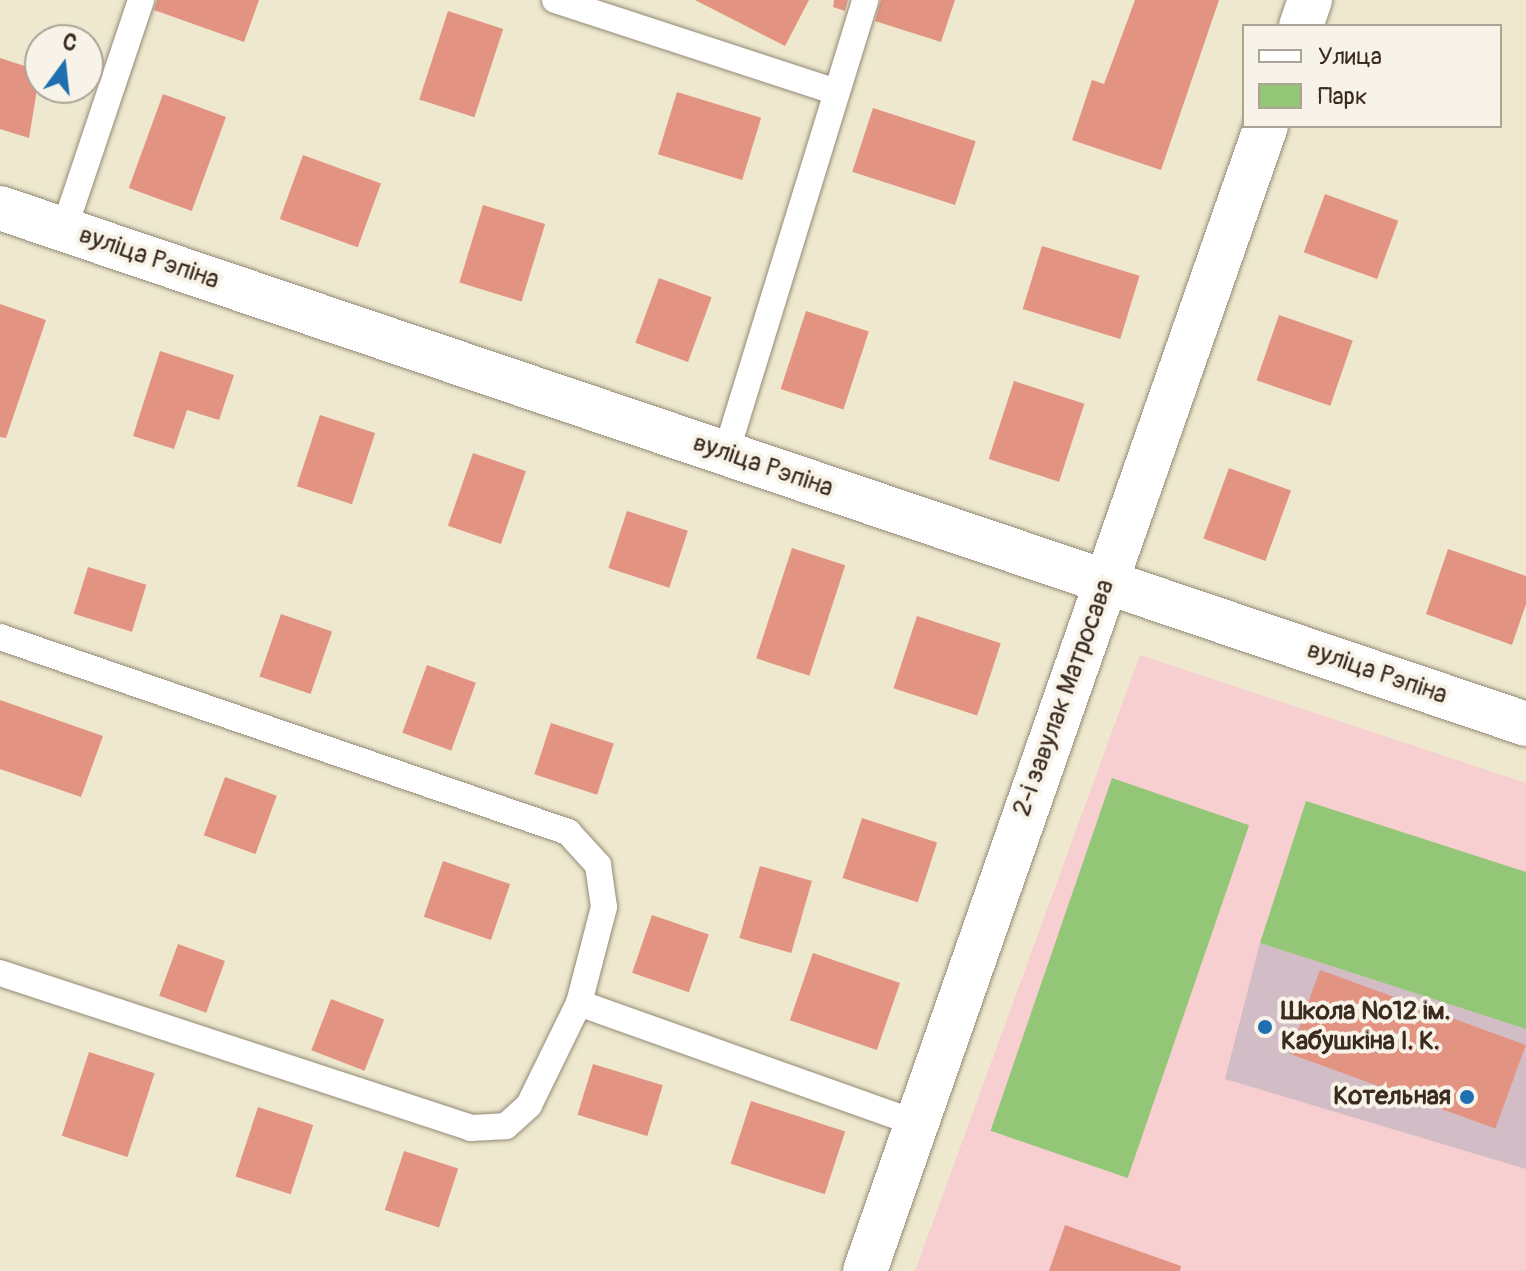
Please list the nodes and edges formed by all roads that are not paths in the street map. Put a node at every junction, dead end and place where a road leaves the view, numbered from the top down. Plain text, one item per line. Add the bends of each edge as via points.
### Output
1 (141, 0) edge
2 (555, 0) edge
3 (865, 0) edge
4 (1310, 0) edge
5 (1302, 24) edge
6 (836, 92) junction
7 (1265, 128) edge
8 (0, 208) edge
9 (64, 229) junction
10 (726, 453) junction
11 (1105, 581) junction
12 (0, 637) edge
13 (1526, 724) edge
14 (0, 973) edge
15 (579, 1003) junction
16 (913, 1122) junction
17 (865, 1271) edge

1 - 9 lane
2 - 6 lane
3 - 6 lane
4 - 5 street
6 - 10 lane
7 - 11 street, 2-і завулак Матросава
8 - 9 street, вуліца Рэпіна
9 - 10 street, вуліца Рэпіна
10 - 11 street, вуліца Рэпіна
11 - 13 street, вуліца Рэпіна
11 - 16 street, 2-і завулак Матросава
12 - 15 lane via 568,832 598,865 604,907
14 - 15 lane via 471,1128 506,1126 529,1105
15 - 16 lane
16 - 17 street, 2-і завулак Матросава

